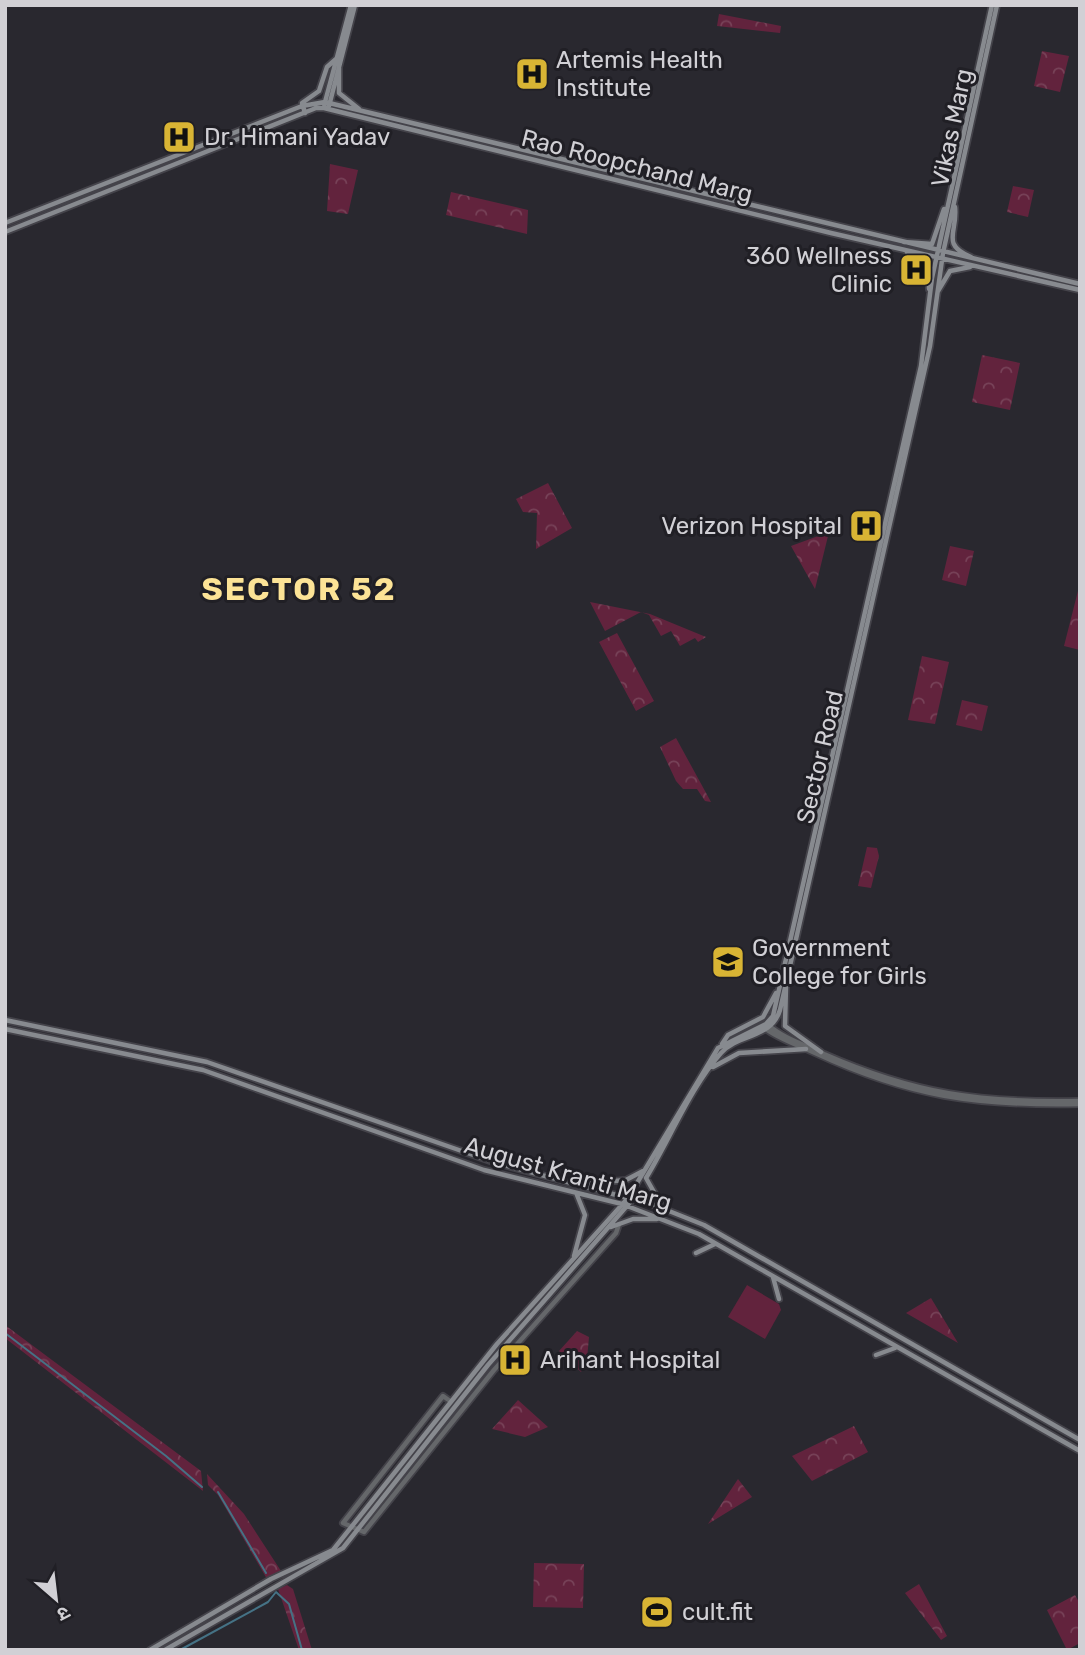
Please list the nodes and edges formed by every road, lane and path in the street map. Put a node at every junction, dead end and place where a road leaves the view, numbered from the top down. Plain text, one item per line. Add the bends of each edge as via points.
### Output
1 (353, 5) edge
2 (995, 5) edge
3 (337, 58) junction
4 (339, 68) junction
5 (302, 105) junction
6 (326, 106) junction
7 (362, 112) junction
8 (305, 113) junction
9 (432, 131) junction
10 (954, 202) junction
11 (946, 206) junction
12 (6, 229) edge
13 (901, 246) junction
14 (940, 255) junction
15 (979, 261) junction
16 (974, 266) junction
17 (1080, 284) edge
18 (1080, 290) edge
19 (930, 293) junction
20 (936, 296) junction
21 (786, 985) junction
22 (779, 990) junction
23 (5, 1020) edge
24 (766, 1027) junction
25 (5, 1029) edge
26 (722, 1045) junction
27 (806, 1049) junction
28 (821, 1052) junction
29 (709, 1069) junction
30 (1080, 1102) edge
31 (646, 1168) junction
32 (573, 1184) junction
33 (576, 1195) junction
34 (631, 1198) junction
35 (625, 1205) junction
36 (663, 1208) junction
37 (661, 1219) junction
38 (619, 1224) junction
39 (611, 1227) junction
40 (716, 1243) junction
41 (696, 1253) dead end
42 (573, 1261) junction
43 (772, 1276) junction
44 (779, 1300) dead end
45 (895, 1347) junction
46 (876, 1354) dead end
47 (929, 1354) junction
48 (923, 1363) junction
49 (450, 1401) junction
50 (1080, 1440) edge
51 (1080, 1451) edge
52 (355, 1528) junction
53 (150, 1650) edge
54 (164, 1650) edge

1 - 3 main road
1 - 4 main road
2 - 10 main road, Vikas Marg
2 - 11 main road, Vikas Marg
3 - 5 main road via 327,67 319,91
3 - 6 main road
4 - 6 main road
4 - 7 main road via 339,93
5 - 6 main road, Rao Roopchand Marg
5 - 8 main road
5 - 12 main road, Rao Roopchand Marg
6 - 7 main road, Rao Roopchand Marg
6 - 8 main road, Rao Roopchand Marg
6 - 9 main road, Rao Roopchand Marg
7 - 9 main road, Rao Roopchand Marg
8 - 12 main road, Rao Roopchand Marg
9 - 13 main road, Rao Roopchand Marg
10 - 14 main road, Vikas Marg
10 - 15 main road via 953,242 960,252
11 - 13 main road via 932,244
11 - 14 main road, Vikas Marg
13 - 14 main road, Rao Roopchand Marg
13 - 19 main road via 929,264
14 - 15 main road
14 - 16 main road
14 - 19 main road, Sector Road
14 - 20 main road, Sector Road
15 - 17 main road
16 - 18 main road
16 - 20 main road via 950,271
19 - 22 main road, Sector Road via 921,366
20 - 21 main road, Sector Road via 930,346
21 - 24 main road, Sector Road via 777,1018
21 - 28 main road via 785,1026
22 - 24 main road, Sector Road
22 - 26 main road via 762,1017 725,1037
23 - 32 main road, August Kranti Marg via 206,1062 486,1160
24 - 26 main road
24 - 27 street
24 - 28 street
24 - 29 main road via 730,1045
25 - 33 main road, August Kranti Marg via 212,1073 484,1170
26 - 31 main road via 707,1062
27 - 29 main road via 739,1053
27 - 30 street via 890,1085 931,1095 1000,1104
28 - 30 street via 891,1082 931,1092 1000,1101
29 - 36 main road via 646,1178
31 - 32 main road via 626,1180
31 - 34 main road
32 - 34 main road, August Kranti Marg
33 - 35 main road, August Kranti Marg
33 - 42 main road via 585,1215
34 - 35 main road
34 - 36 main road, August Kranti Marg
35 - 37 main road, August Kranti Marg
35 - 39 main road
35 - 42 main road
36 - 47 main road, August Kranti Marg via 704,1226
37 - 38 main road
37 - 40 main road, August Kranti Marg
38 - 39 main road
38 - 52 street via 616,1233 455,1416 364,1532
39 - 52 main road via 488,1364
40 - 41 main road
40 - 43 main road, August Kranti Marg
42 - 49 main road
43 - 44 main road
43 - 45 main road, August Kranti Marg
45 - 46 main road
45 - 48 main road, August Kranti Marg
47 - 48 main road
47 - 50 main road, August Kranti Marg
48 - 51 main road, August Kranti Marg
49 - 52 main road
49 - 52 street via 443,1396 365,1492 343,1524
52 - 53 main road via 332,1550
52 - 54 main road via 343,1548 327,1559

